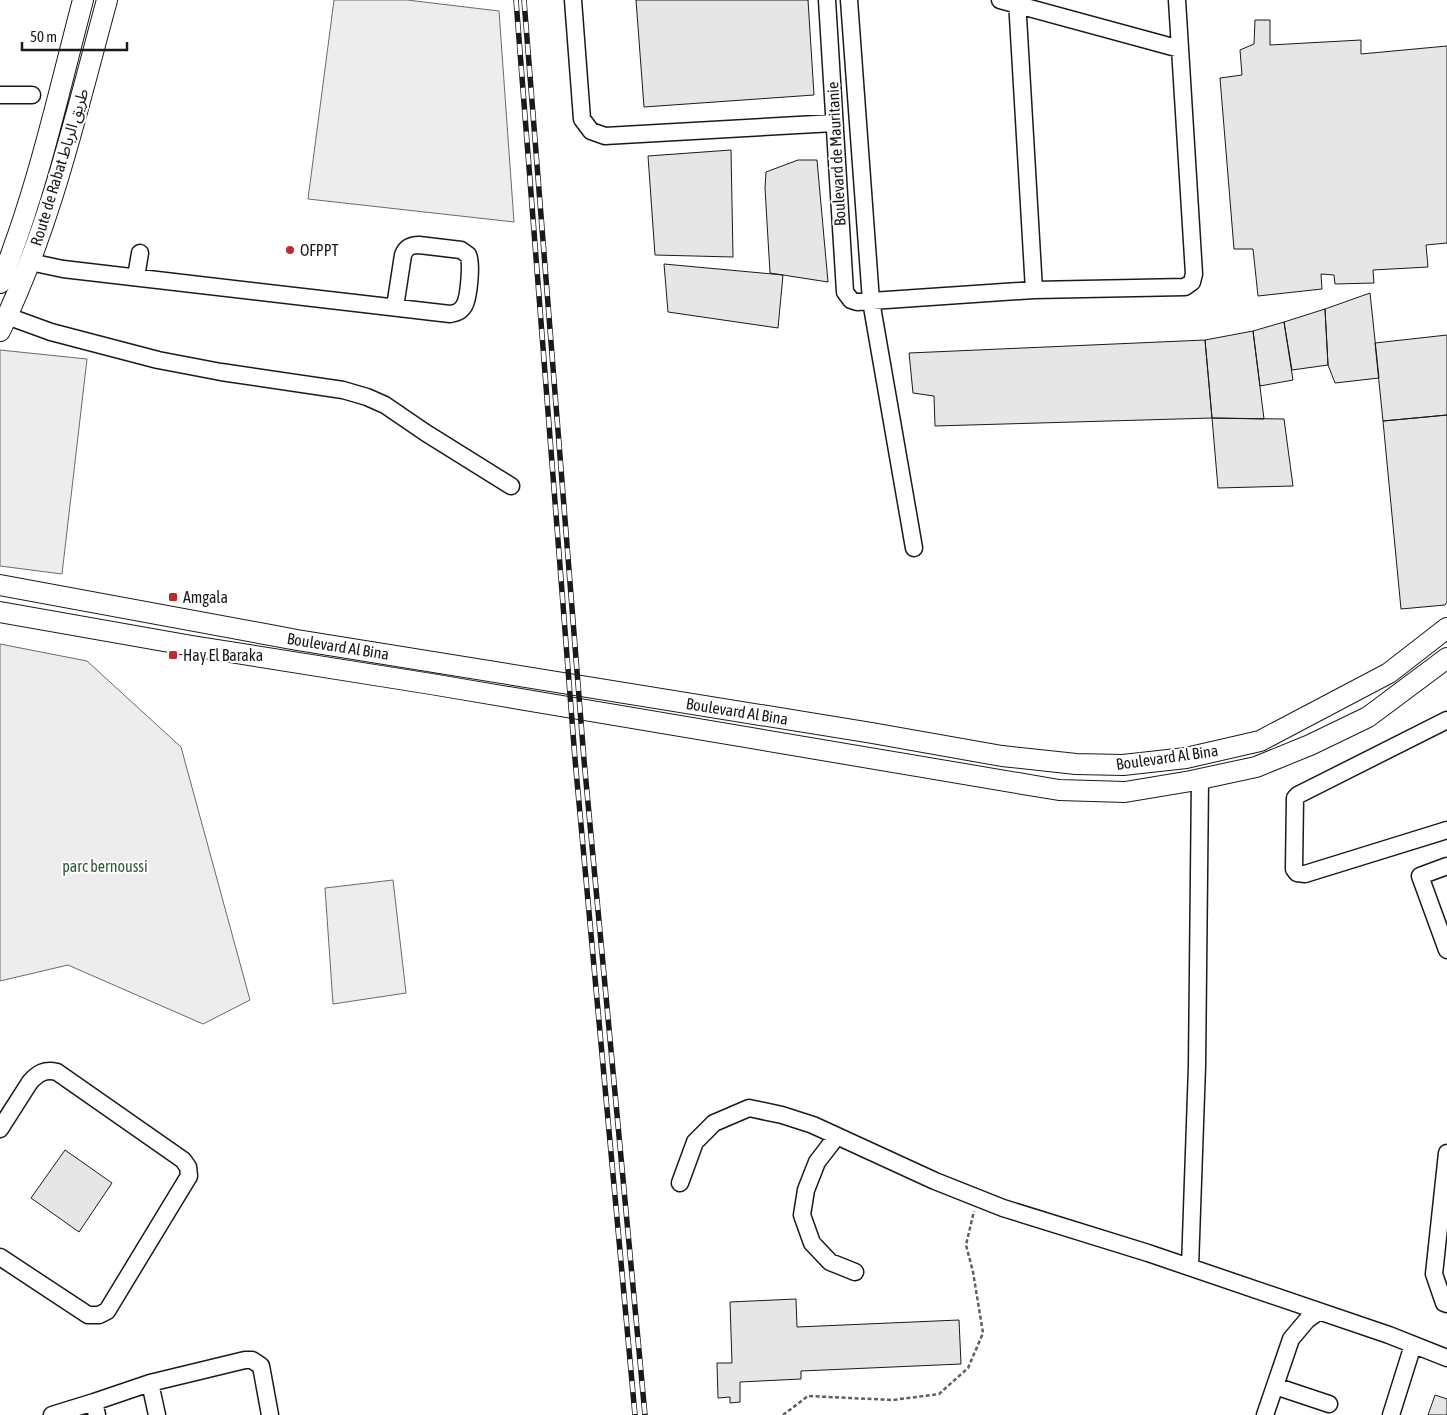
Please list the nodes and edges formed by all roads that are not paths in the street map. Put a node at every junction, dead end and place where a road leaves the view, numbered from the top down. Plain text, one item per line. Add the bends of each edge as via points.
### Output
1 (83, 0) edge
2 (107, 0) edge
3 (573, 0) edge
4 (827, 0) edge
5 (849, 0) edge
6 (1000, 0) edge
7 (1177, 0) edge
8 (1017, 2) edge
9 (1180, 48) junction
10 (32, 95) dead end
11 (0, 96) edge
12 (834, 123) junction
13 (140, 253) dead end
14 (30, 262) junction
15 (136, 278) junction
16 (0, 283) edge
17 (1034, 290) junction
18 (864, 301) junction
19 (395, 307) junction
20 (2, 320) edge
21 (511, 486) dead end
22 (914, 548) dead end
23 (0, 585) edge
24 (0, 612) edge
25 (1447, 628) edge
26 (1447, 658) edge
27 (1447, 720) edge
28 (1200, 779) junction
29 (1447, 830) edge
30 (1447, 866) edge
31 (1447, 950) edge
32 (0, 1129) edge
33 (837, 1136) junction
34 (1447, 1153) edge
35 (680, 1183) dead end
36 (0, 1257) edge
37 (1190, 1268) junction
38 (856, 1272) dead end
39 (1447, 1304) edge
40 (1318, 1312) junction
41 (1413, 1345) junction
42 (1447, 1358) edge
43 (150, 1383) junction
44 (1275, 1386) junction
45 (1329, 1404) dead end
46 (95, 1409) edge
47 (52, 1415) edge
48 (157, 1415) edge
49 (270, 1415) edge
50 (1265, 1415) edge
51 (1392, 1415) edge

1 - 16 main road, Route de Rabat طريق الرباط via 34,187
2 - 14 main road, Route de Rabat طريق الرباط via 54,190
3 - 12 street via 582,119 591,131 605,136
4 - 12 street, Boulevard de Mauritanie
5 - 18 street, Boulevard de Mauritanie
6 - 8 street
7 - 9 street
8 - 9 street
8 - 17 street
9 - 17 street via 1192,282 1185,288
10 - 11 street
12 - 18 street, Boulevard de Mauritanie via 845,292 850,300
13 - 15 street
14 - 15 street
14 - 20 main road, Route de Rabat طريق الرباط
15 - 19 street
17 - 18 street
18 - 22 street
19 - 19 street via 450,314 458,312 466,300 471,264 468,255 461,250 419,245 407,248 403,255
20 - 21 street via 158,360 343,390 367,397 385,405
23 - 25 main road, Boulevard Al Bina via 297,640 1002,756 1076,764 1123,765 1186,758 1260,741 1389,673
24 - 28 main road, Boulevard Al Bina via 1059,790 1125,792
26 - 28 main road, Boulevard Al Bina via 1368,717 1256,767
27 - 29 street via 1298,795 1295,798 1294,869 1296,873 1305,874
28 - 37 street
30 - 31 street via 1420,876
32 - 36 street via 36,1075 57,1072 183,1160 189,1176 107,1311 98,1315 88,1316
33 - 35 street via 782,1115 749,1108 714,1123 696,1142
33 - 37 street via 1003,1208
33 - 38 street via 817,1162 806,1190 802,1215 812,1243 830,1262
34 - 39 street via 1434,1274
37 - 40 street
40 - 41 street
40 - 44 street via 1291,1339
41 - 42 street
41 - 51 street
43 - 46 street
43 - 48 street
43 - 49 street via 252,1360 261,1366
44 - 45 street
44 - 50 street
46 - 47 street

